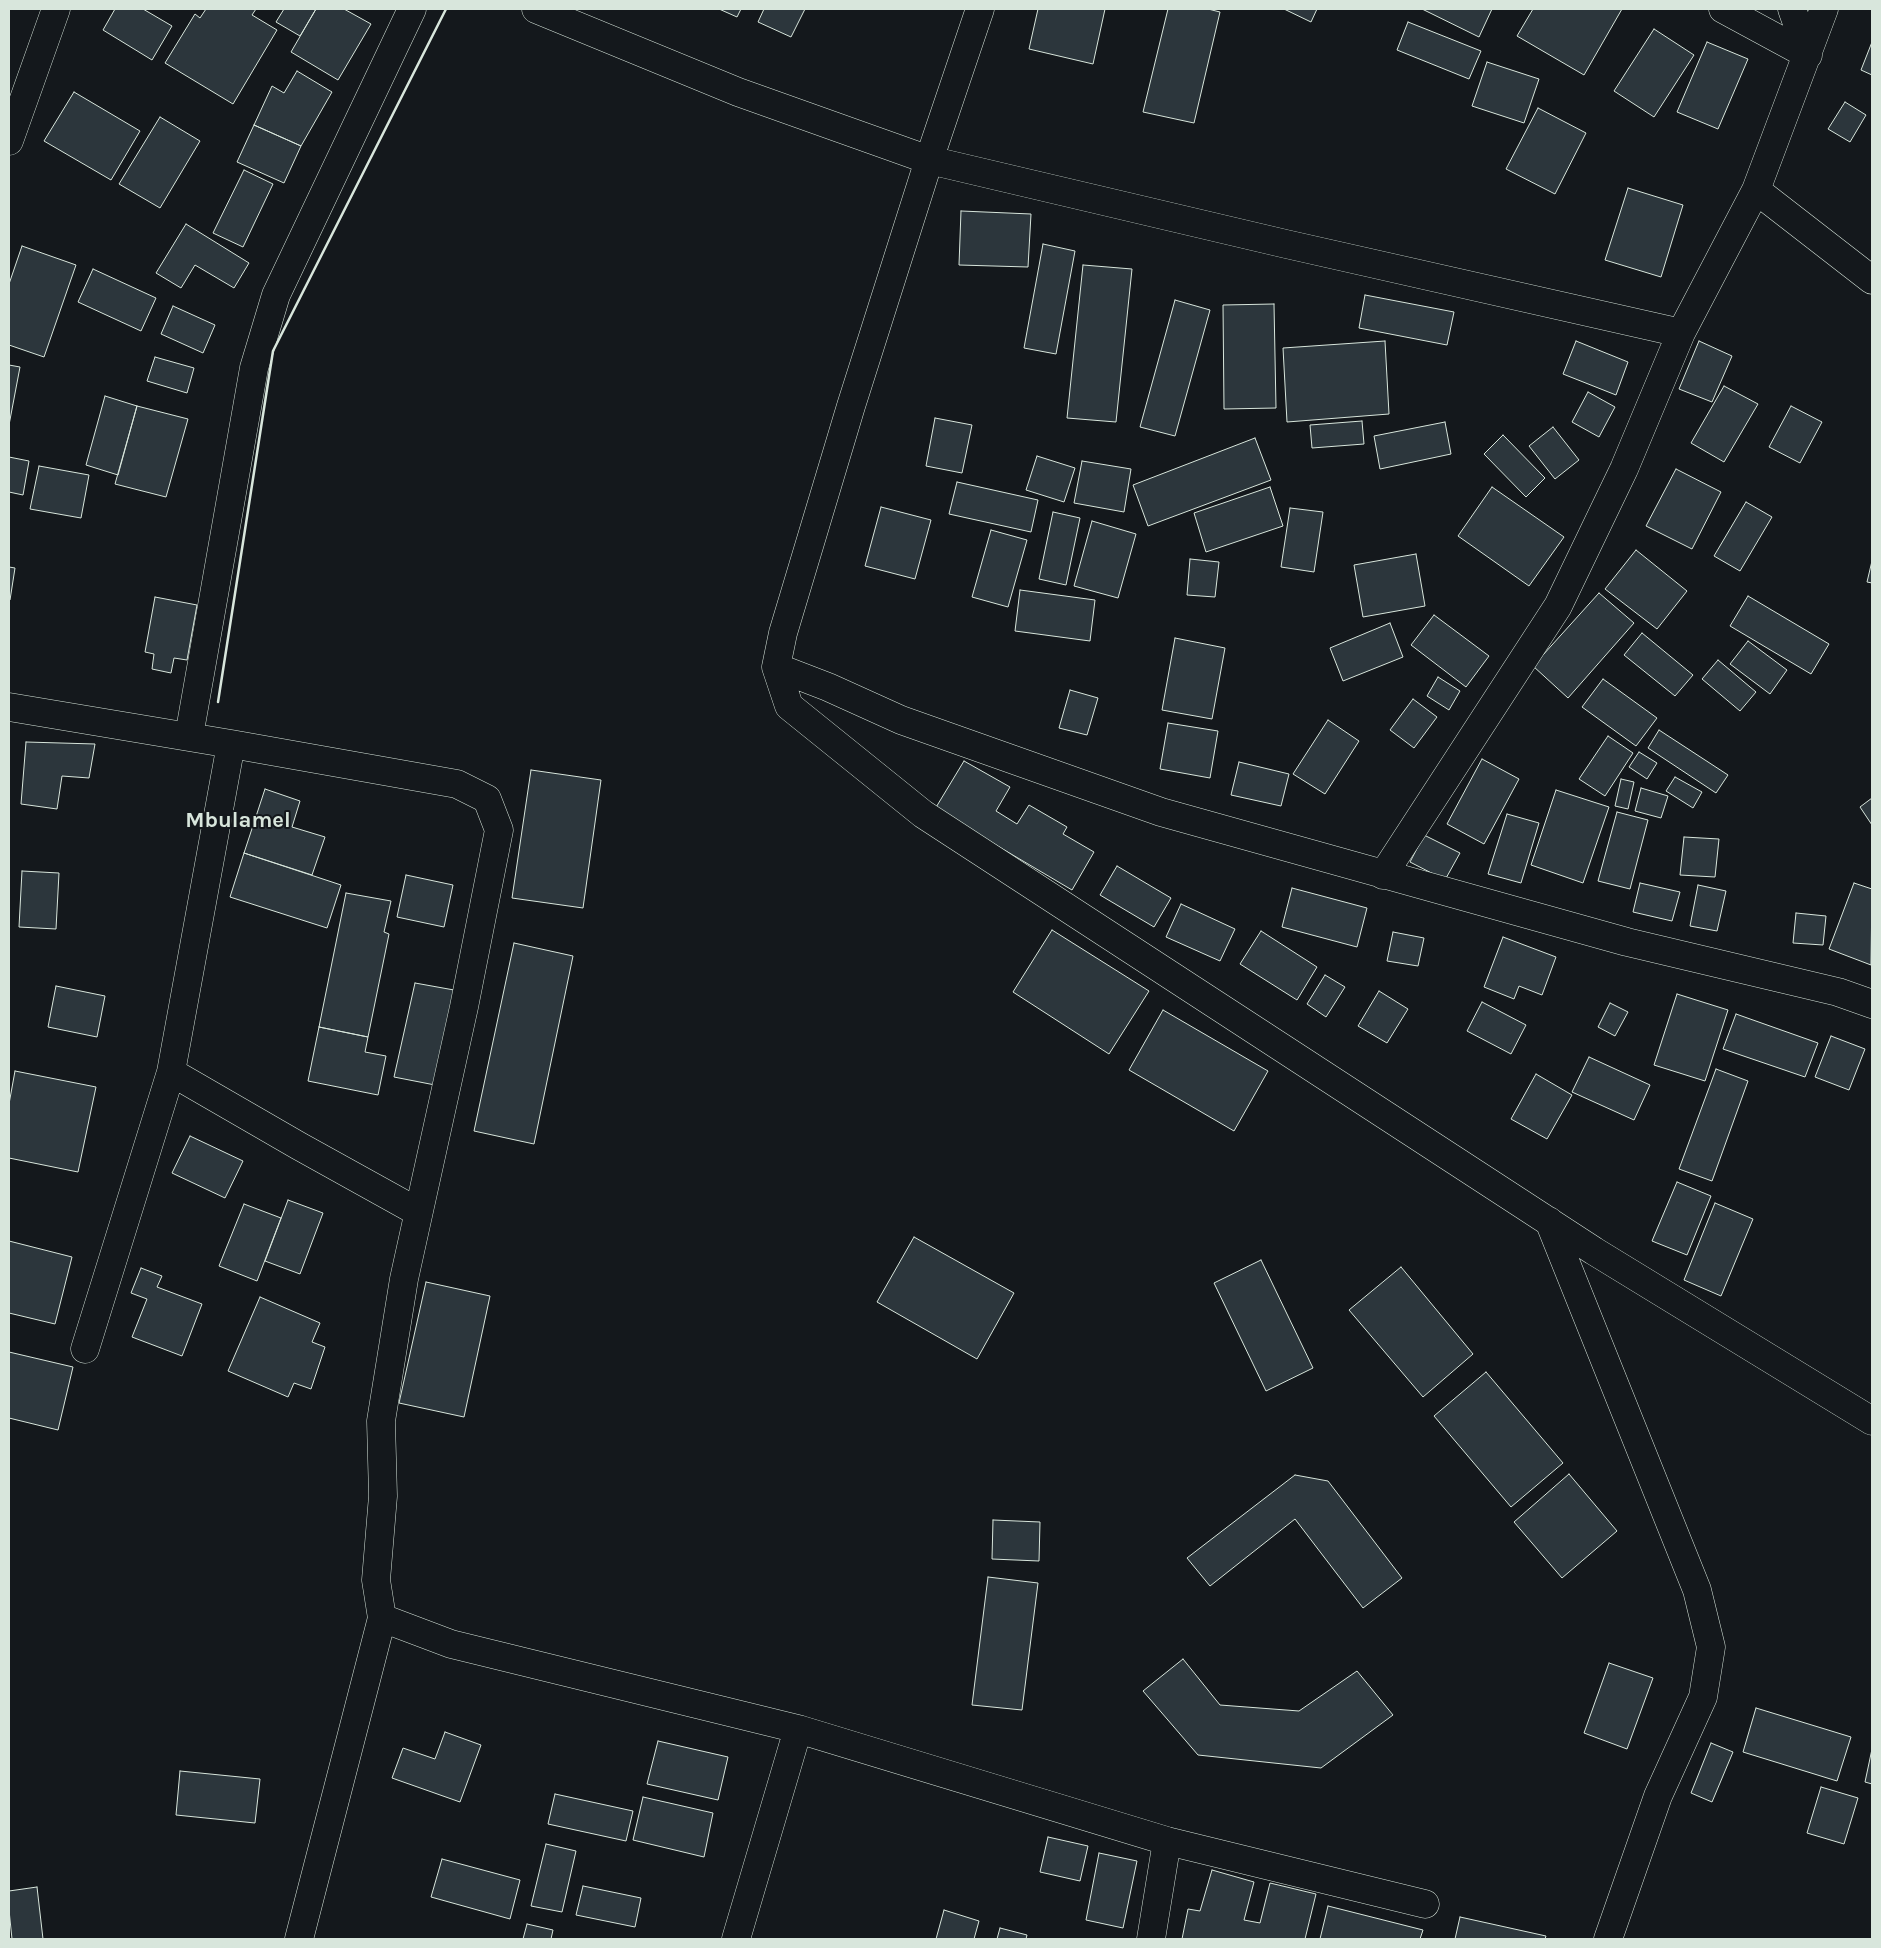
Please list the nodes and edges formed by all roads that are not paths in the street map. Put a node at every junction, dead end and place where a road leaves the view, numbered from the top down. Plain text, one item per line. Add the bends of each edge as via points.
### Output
1 (56, 9) edge
2 (412, 9) edge
3 (536, 9) edge
4 (980, 9) edge
5 (1723, 9) edge
6 (1792, 9) edge
7 (1824, 9) edge
8 (1808, 54) junction
9 (9, 141) edge
10 (929, 160) junction
11 (1756, 190) junction
12 (1872, 280) edge
13 (1681, 333) junction
14 (776, 668) junction
15 (9, 707) edge
16 (189, 736) junction
17 (231, 744) junction
18 (1383, 875) junction
19 (1872, 1004) edge
20 (171, 1072) junction
21 (418, 1212) junction
22 (1549, 1221) junction
23 (85, 1349) dead end
24 (1872, 1421) edge
25 (382, 1618) junction
26 (798, 1728) junction
27 (1167, 1840) junction
28 (1425, 1904) dead end
29 (299, 1939) edge
30 (736, 1939) edge
31 (1151, 1939) edge
32 (1608, 1939) edge

1 - 9 street
2 - 16 street via 276,295 254,368
3 - 10 street via 738,92
4 - 10 street
5 - 8 street
6 - 8 street
7 - 8 street
8 - 11 street
10 - 13 street
10 - 14 street via 851,406 783,633
11 - 12 street
11 - 13 street
13 - 18 street via 1624,469 1558,606
14 - 18 street via 901,720 1161,812
14 - 22 street via 789,706 923,814
15 - 16 street
16 - 17 street
17 - 20 street
17 - 21 street via 457,784 487,799 499,830
18 - 19 street via 1627,942 1838,992
20 - 21 street
20 - 23 street
21 - 25 street via 381,1421 383,1496 376,1580
22 - 24 street
22 - 32 street via 1697,1590 1711,1647 1704,1698 1658,1796
25 - 26 street via 451,1644
25 - 29 street
26 - 27 street
26 - 30 street
27 - 28 street
27 - 31 street

